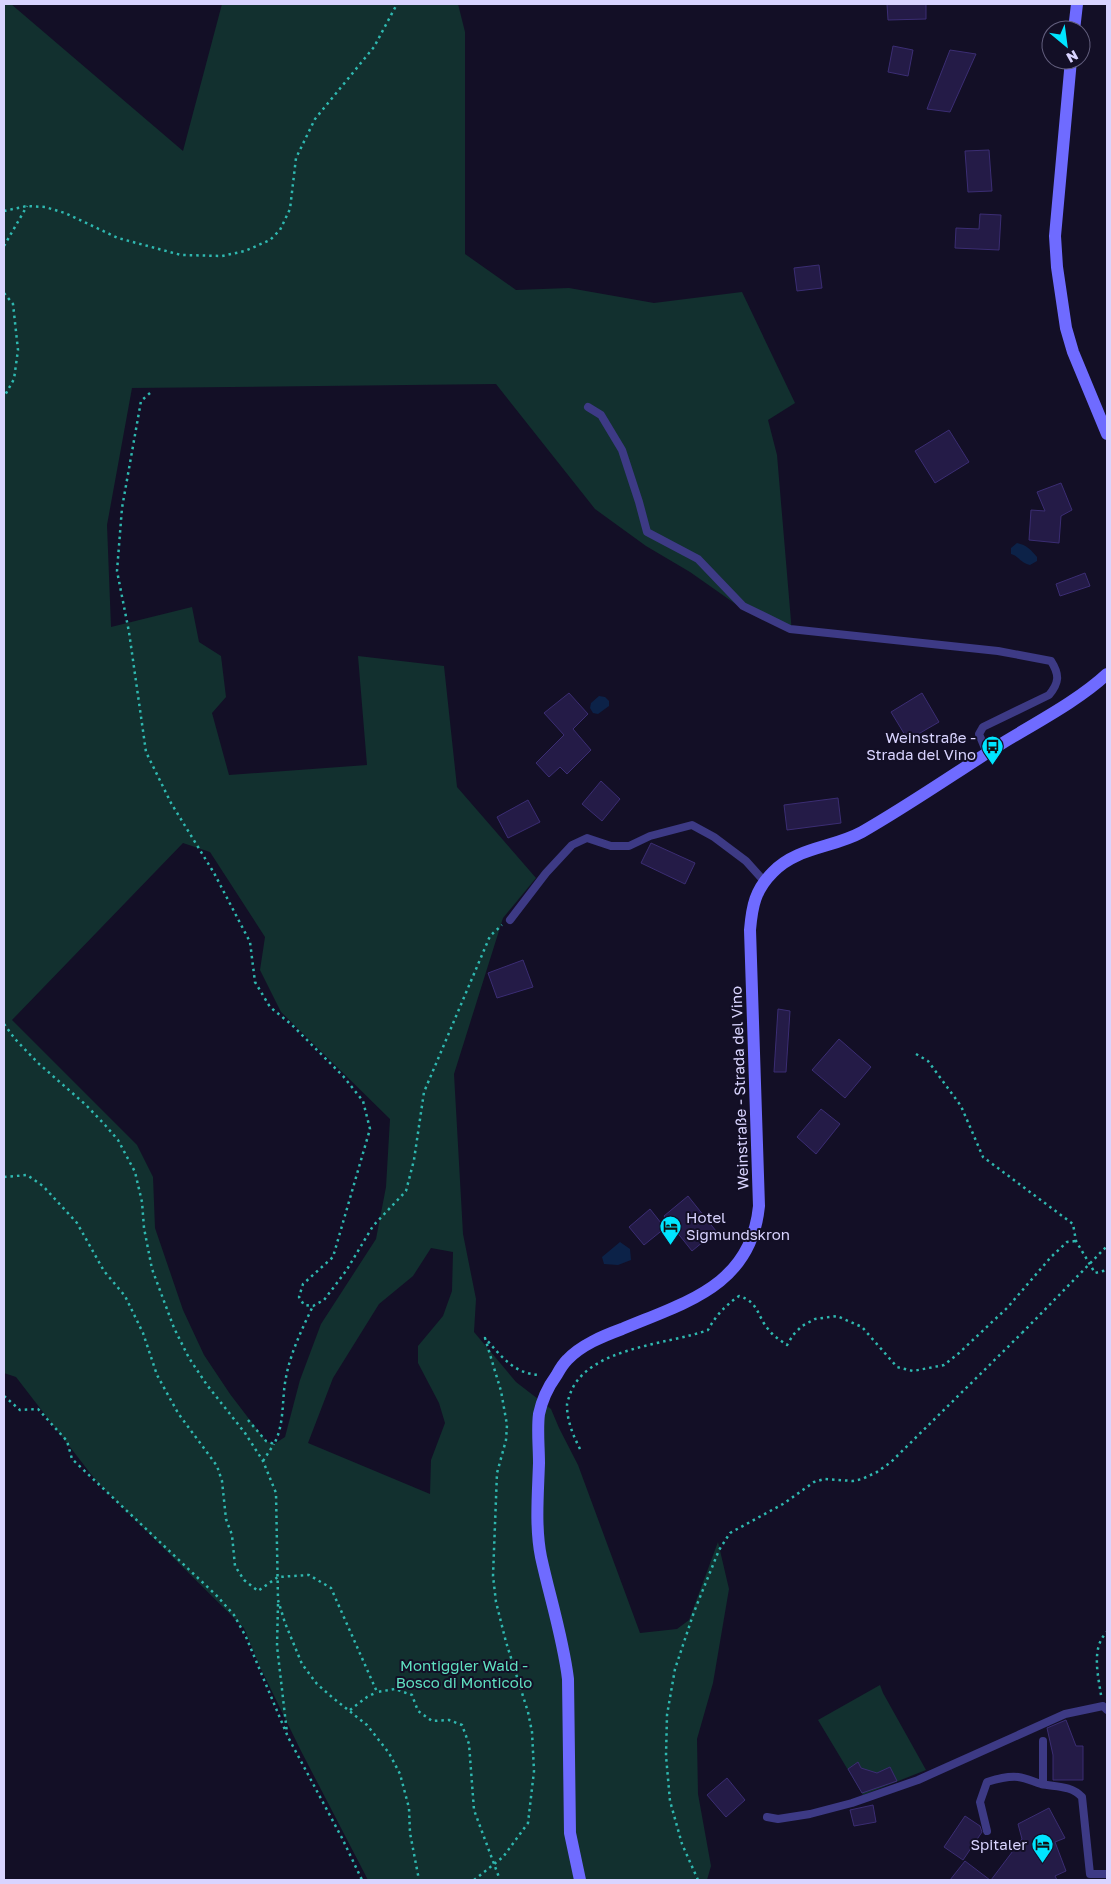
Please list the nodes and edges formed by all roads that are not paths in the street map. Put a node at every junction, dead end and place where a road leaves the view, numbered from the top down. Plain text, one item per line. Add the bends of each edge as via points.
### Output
1 (1076, 4) edge
2 (1075, 20) edge
3 (1070, 70) edge
4 (588, 407) dead end
5 (1107, 434) edge
6 (1107, 674) edge
7 (987, 753) junction
8 (764, 882) junction
9 (510, 920) road end
10 (1105, 1708) edge
11 (1043, 1741) dead end
12 (1044, 1784) junction
13 (767, 1817) dead end
14 (987, 1832) dead end
15 (1107, 1874) edge
16 (580, 1880) edge

1 - 2 main road
3 - 5 main road via 1055,236 1057,267 1073,352
4 - 7 lane via 601,416 622,450 647,532 698,559 743,606 790,629 998,651 1051,661 1057,671 1056,686 1049,695 983,727 978,734
6 - 7 main road, Weinstraße - Strada del Vino
7 - 8 main road, Weinstraße - Strada del Vino via 860,833 787,860
8 - 9 lane via 746,861 692,825 650,836 628,846 611,846 587,838 572,845
8 - 16 main road, Weinstraße - Strada del Vino via 755,897 750,930 759,1206 758,1224 751,1242 731,1273 715,1286 678,1306 600,1338 566,1360 548,1388 539,1414 538,1528 541,1556 566,1661 570,1833
10 - 13 lane via 1065,1714 918,1780 852,1803 810,1814 778,1819
11 - 12 lane
12 - 14 lane via 1019,1777 987,1782 980,1802
12 - 15 lane via 1063,1786 1082,1797 1090,1874

